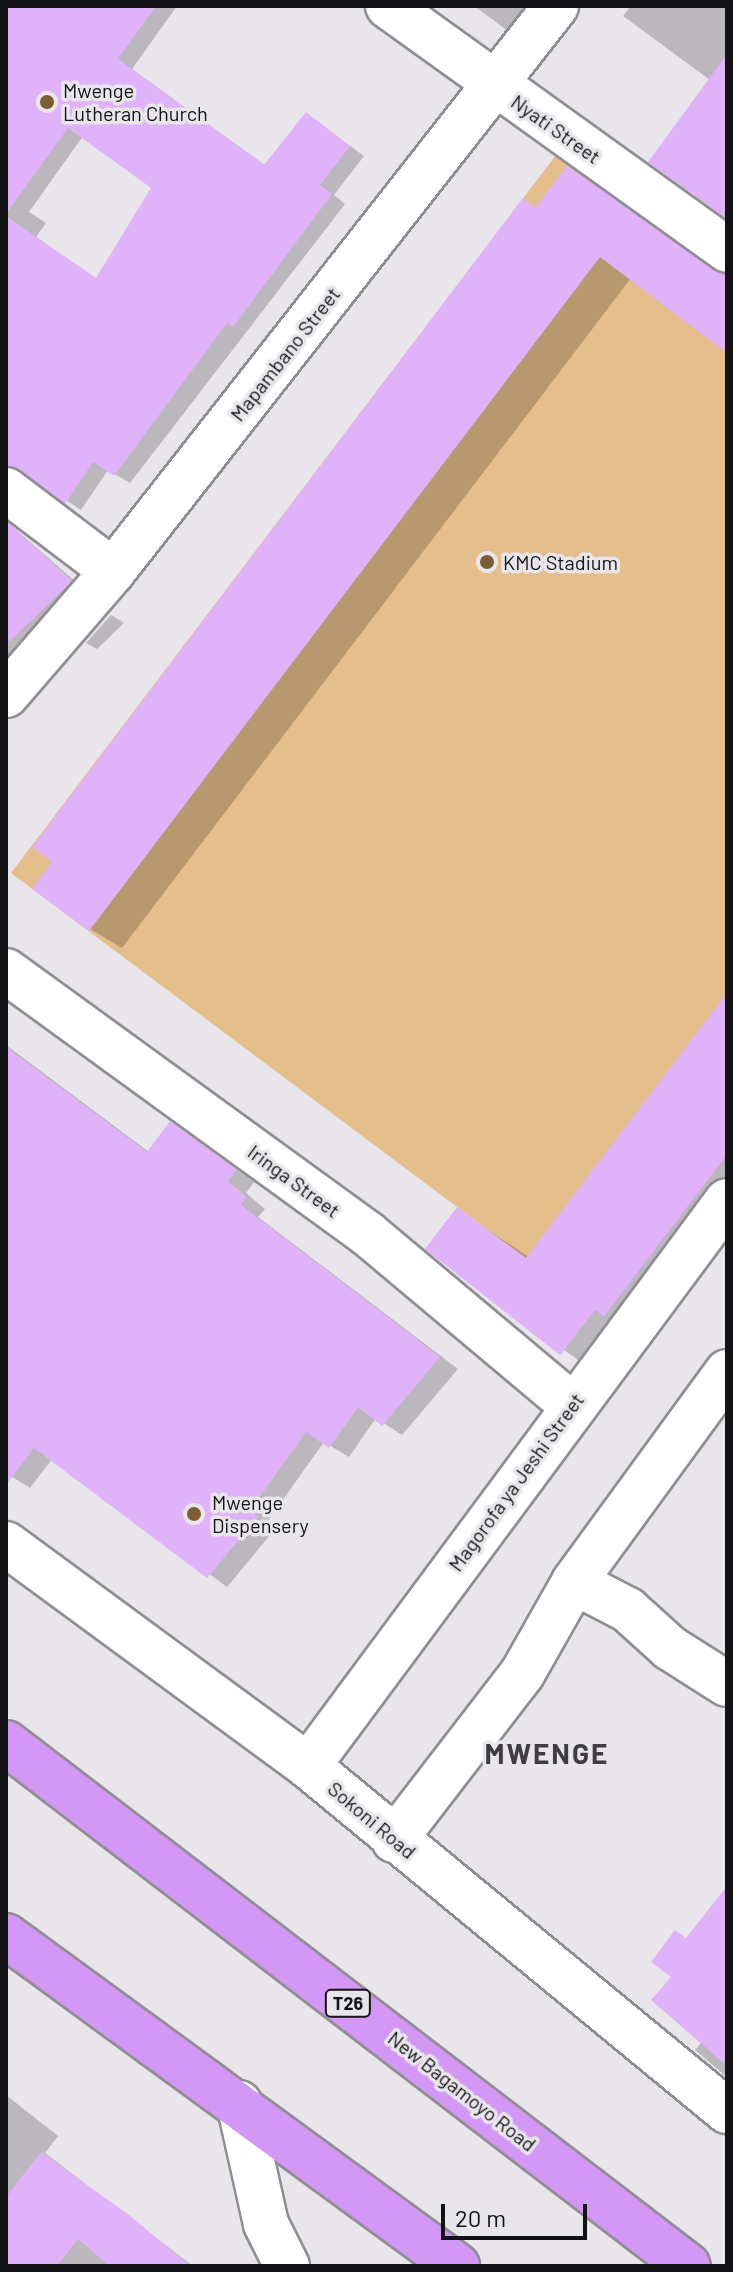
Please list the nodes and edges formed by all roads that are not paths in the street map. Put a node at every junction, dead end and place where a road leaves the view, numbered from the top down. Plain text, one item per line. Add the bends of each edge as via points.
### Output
1 (388, 6) edge
2 (556, 6) edge
3 (496, 86) junction
4 (727, 250) edge
5 (6, 490) edge
6 (113, 571) junction
7 (6, 695) edge
8 (6, 971) edge
9 (727, 1201) edge
10 (727, 1372) edge
11 (572, 1405) junction
12 (6, 1544) edge
13 (574, 1582) junction
14 (727, 1684) edge
15 (6, 1743) edge
16 (308, 1766) junction
17 (394, 1840) junction
18 (6, 1936) edge
19 (239, 2103) junction
20 (727, 2111) edge
21 (287, 2266) edge
22 (457, 2266) edge
23 (688, 2266) edge

1 - 3 street, Nyati Street
2 - 3 street, Mapambano Street
3 - 4 street, Nyati Street
3 - 6 street, Mapambano Street
5 - 6 street
6 - 7 street, Mapambano Street
8 - 11 street, Iringa Street via 368,1234
9 - 11 street, Magorofa ya Jeshi Street
10 - 13 street
11 - 16 street, Magorofa ya Jeshi Street
12 - 16 street, Sokoni Road
13 - 14 street via 628,1610 670,1648
13 - 17 street via 522,1674
15 - 23 highway, New Bagamoyo Road / T26
16 - 17 street, Sokoni Road
17 - 20 street, Sokoni Road
18 - 19 highway
19 - 21 street via 266,2224
19 - 22 highway

